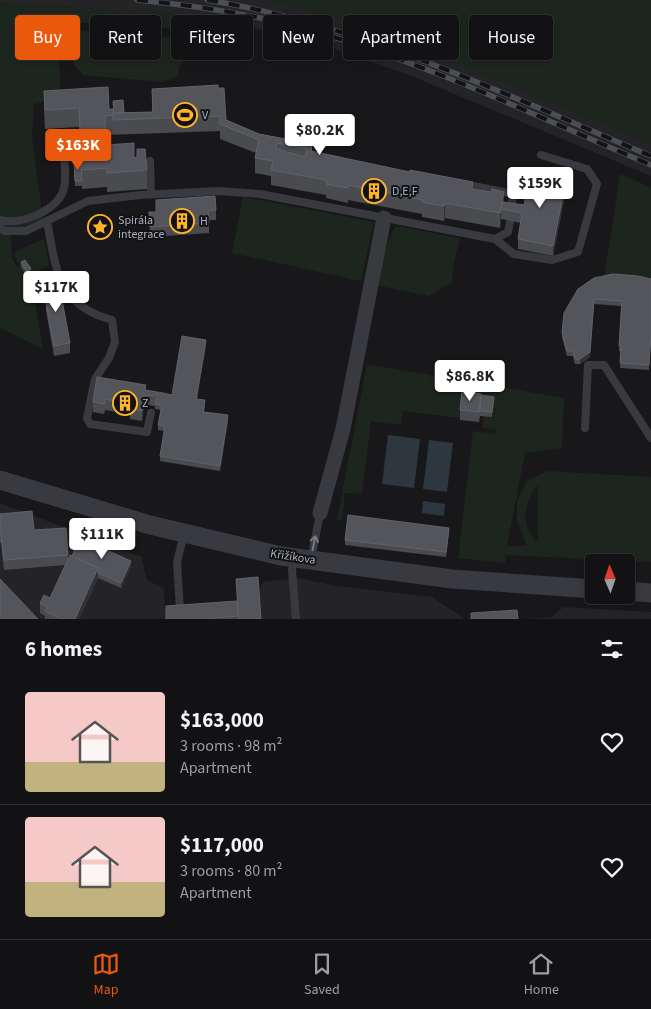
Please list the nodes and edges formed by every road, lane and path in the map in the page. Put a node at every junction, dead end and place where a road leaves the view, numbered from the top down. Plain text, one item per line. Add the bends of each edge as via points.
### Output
1 (63, 148) dead end
2 (541, 156) dead end
3 (150, 161) dead end
4 (455, 183) edge
5 (151, 194) junction
6 (511, 211) edge
7 (384, 218) junction
8 (0, 220) edge
9 (47, 221) junction
10 (510, 222) dead end
11 (0, 228) edge
12 (495, 239) junction
13 (151, 413) dead end
14 (585, 428) dead end
15 (651, 438) edge
16 (0, 480) edge
17 (319, 520) joint
18 (184, 534) junction
19 (302, 559) junction
20 (585, 588) edge
21 (635, 592) edge
22 (651, 593) edge
23 (180, 610) edge
24 (296, 619) edge

1 - 8 lane via 65,187 61,195 36,216 20,222
2 - 12 lane via 587,169 597,184 578,252 552,260 514,254
3 - 5 lane
4 - 6 lane via 513,194
5 - 7 lane via 219,191 260,194
5 - 9 lane via 88,201
7 - 12 lane
7 - 17 street via 343,430
9 - 11 lane via 26,231
9 - 13 lane via 59,281 77,302 94,315 112,320 115,342 110,358 95,379 87,418 90,424 147,432
10 - 12 lane via 508,232
14 - 15 lane via 588,365 604,365
16 - 18 street, Křižíkova
19 -> 17 lane
18 - 19 street, Křižíkova
18 - 23 lane via 177,562
19 - 20 street, Křižíkova via 452,579
19 - 24 lane via 292,570
21 - 22 street

